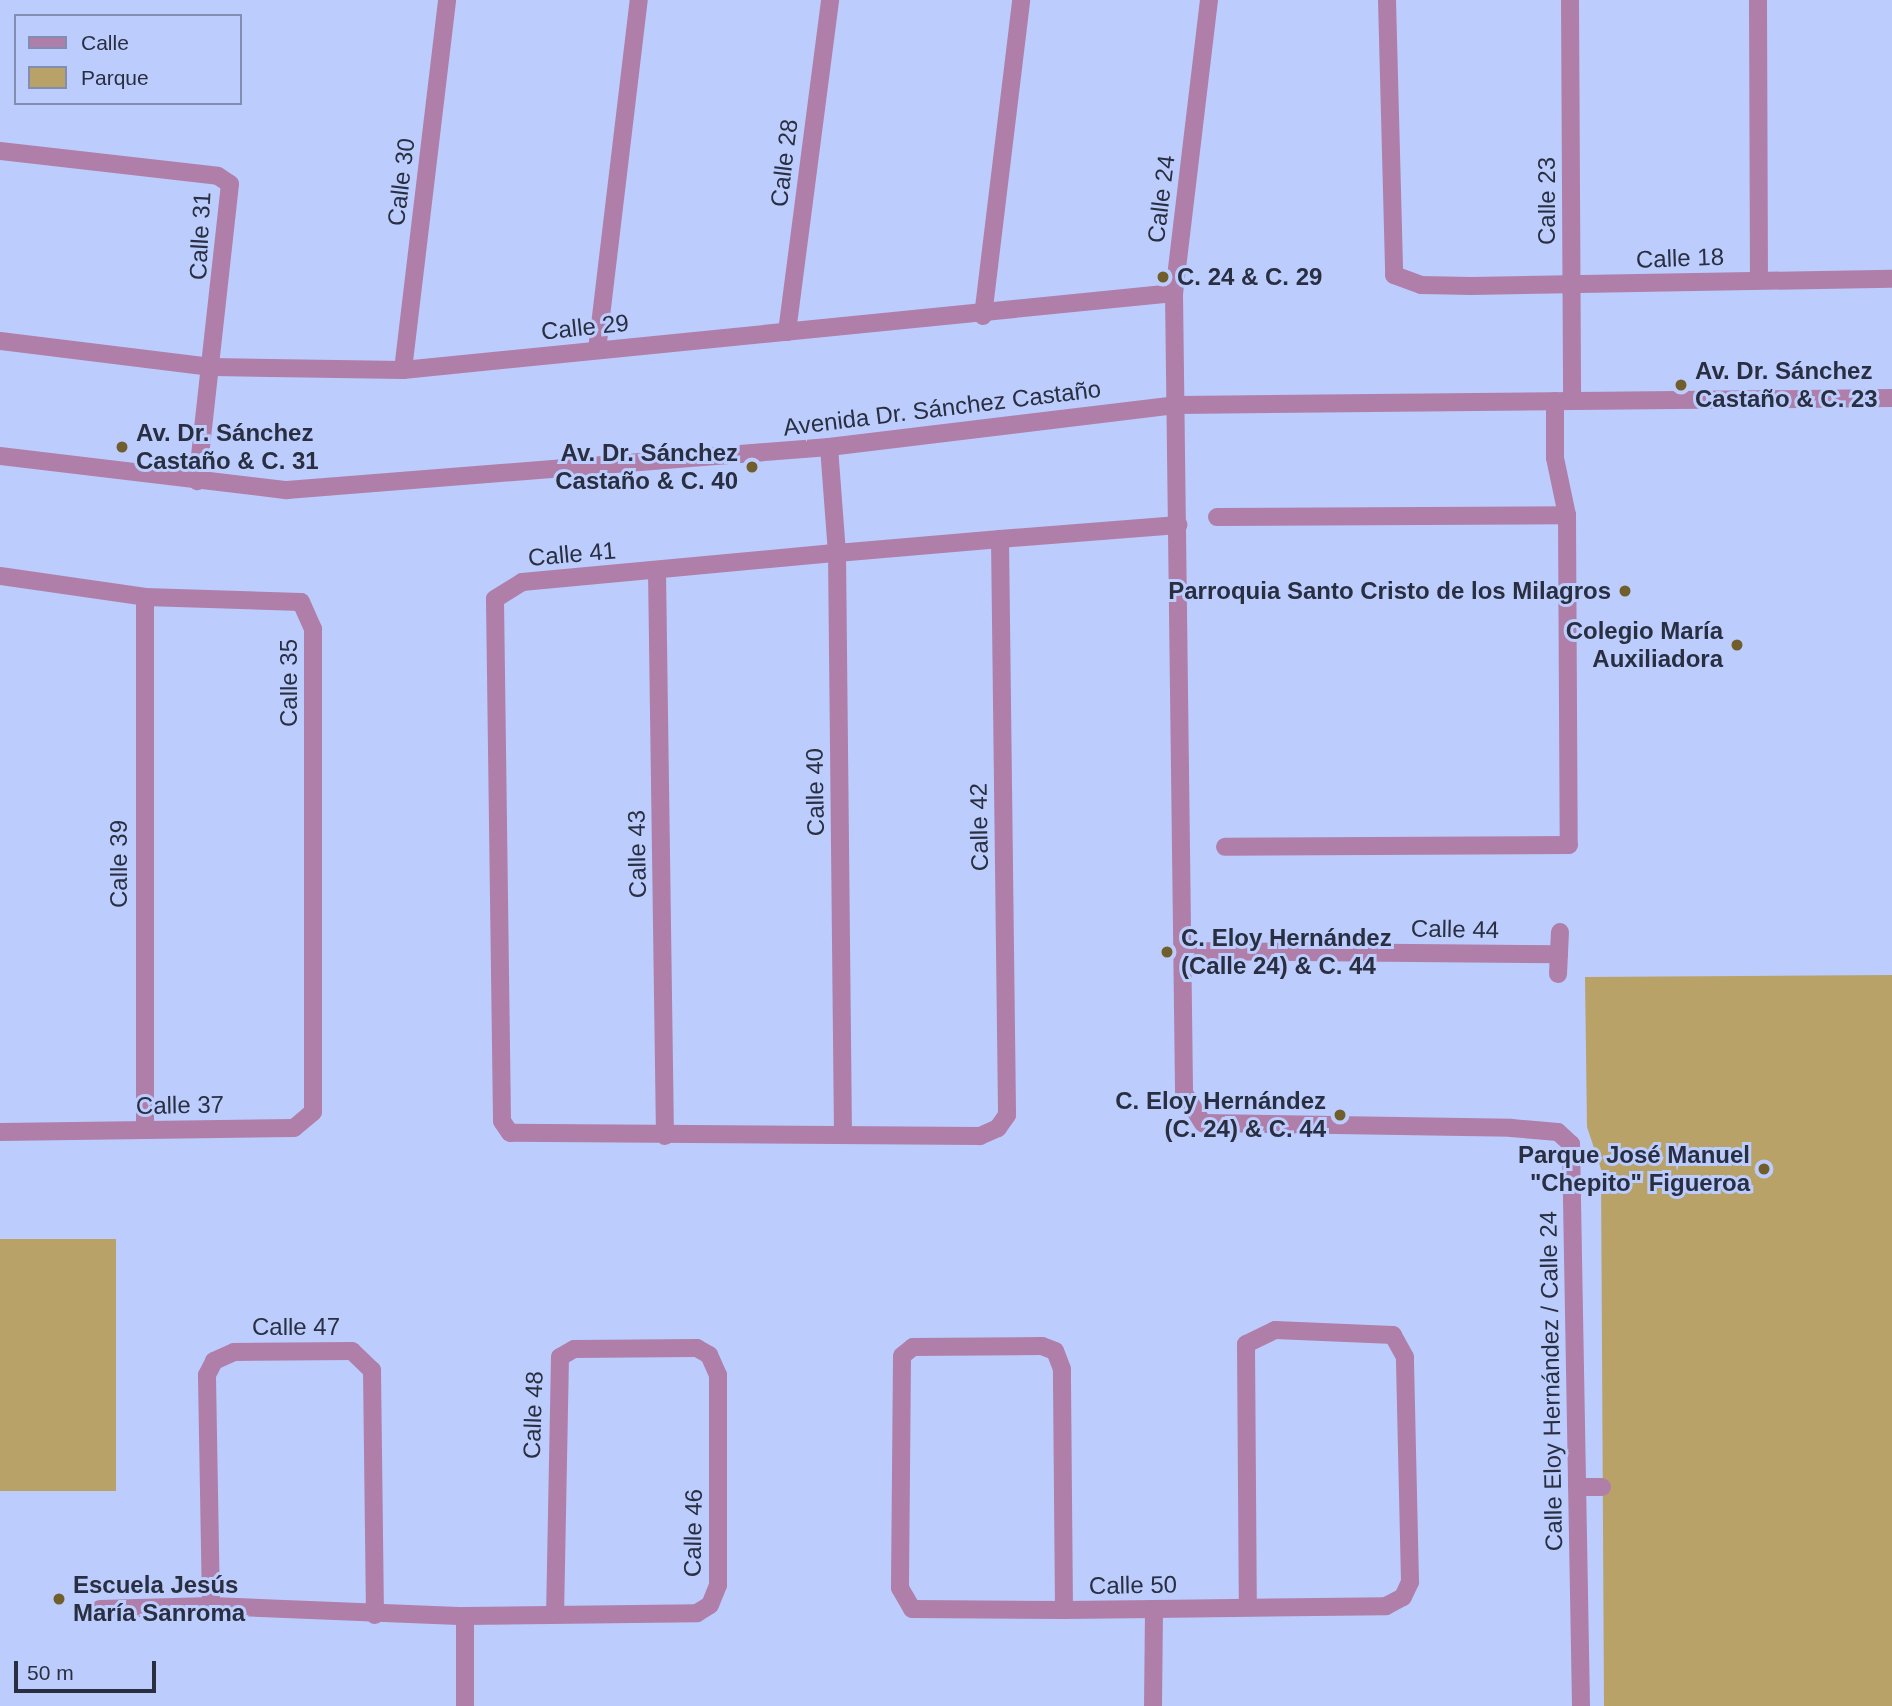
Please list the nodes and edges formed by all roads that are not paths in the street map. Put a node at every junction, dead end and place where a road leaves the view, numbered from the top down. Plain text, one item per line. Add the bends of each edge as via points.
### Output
1 (447, 0) edge
2 (639, 0) edge
3 (830, 0) edge
4 (1021, 0) edge
5 (1209, 0) edge
6 (1387, 0) edge
7 (1570, 0) edge
8 (1758, 0) edge
9 (0, 151) edge
10 (1759, 279) junction
11 (1892, 279) edge
12 (1572, 287) junction
13 (1174, 293) junction
14 (983, 316) junction
15 (787, 332) junction
16 (0, 341) edge
17 (597, 350) junction
18 (213, 367) junction
19 (403, 370) junction
20 (1892, 398) edge
21 (1564, 401) junction
22 (1177, 405) junction
23 (830, 447) junction
24 (0, 456) edge
25 (197, 481) junction
26 (1567, 515) junction
27 (1217, 517) dead end
28 (1178, 525) junction
29 (1000, 539) junction
30 (837, 553) junction
31 (657, 571) junction
32 (0, 576) edge
33 (145, 597) junction
34 (1225, 847) dead end
35 (1560, 932) dead end
36 (1183, 951) junction
37 (1559, 954) junction
38 (1558, 974) dead end
39 (313, 1070) joint
40 (145, 1130) junction
41 (0, 1132) edge
42 (843, 1135) junction
43 (666, 1136) junction
44 (697, 1348) joint
45 (1577, 1487) junction
46 (1602, 1487) dead end
47 (211, 1606) junction
48 (1248, 1607) junction
49 (100, 1609) dead end
50 (1154, 1609) junction
51 (1063, 1610) junction
52 (555, 1614) junction
53 (375, 1615) junction
54 (465, 1616) junction
55 (465, 1706) edge
56 (1153, 1706) edge
57 (1581, 1706) edge

1 - 19 street, Calle 30
2 - 17 street
3 - 15 street, Calle 28
4 - 14 street
5 - 13 street, Calle 24
6 - 12 street, Calle 18 via 1394,275 1421,285
7 - 12 street, Calle 23
8 - 10 street
9 - 18 street, Calle 31 via 218,176 230,184
10 - 11 street, Calle 18
10 - 12 street, Calle 18
12 - 21 street, Calle 23
13 - 14 street, Calle 29
13 - 22 street, Calle 24
14 - 15 street, Calle 29
15 - 17 street, Calle 29
16 - 18 street, Calle 29
17 - 19 street, Calle 29
18 - 19 street, Calle 29
18 - 25 street, Calle 31
20 - 21 street, Avenida Dr. Sánchez Castaño
21 - 22 street, Avenida Dr. Sánchez Castaño
21 - 26 street, Calle 23 via 1555,458
22 - 23 street, Avenida Dr. Sánchez Castaño
22 - 28 street, Calle Eloy Hernández / Calle 24
23 - 25 street, Avenida Dr. Sánchez Castaño via 287,490
23 - 30 street, Calle 40
24 - 25 street, Avenida Dr. Sánchez Castaño
26 - 27 street
26 - 34 street, Calle 23 via 1569,845
28 - 29 street, Calle 41
28 - 36 street, Calle Eloy Hernández / Calle 24
29 - 30 street, Calle 41
29 - 42 street, Calle 42 via 1007,1115 979,1136
30 - 31 street, Calle 41
30 - 42 street, Calle 40
31 - 43 street, Calle 43
31 - 43 street, Calle 41 via 522,582 495,599 502,1121 520,1136
32 - 33 street, Calle 35
33 - 39 street, Calle 35 via 301,601 313,629
33 - 40 street, Calle 39
35 - 37 street
36 - 37 street, Calle 44
36 - 45 street, Calle Eloy Hernández / Calle 24 via 1184,1093 1203,1123 1511,1128 1558,1132 1571,1144
37 - 38 street
39 - 40 street, Calle 37 via 313,1112 295,1128
40 - 41 street, Calle 37
42 - 43 street
44 - 52 street, Calle 48 via 574,1349 560,1357
44 - 52 street, Calle 46 via 709,1355 718,1375 718,1585 710,1605 697,1613
45 - 46 street
45 - 57 street, Calle Eloy Hernández / Calle 24
47 - 49 street, Calle 46
47 - 53 street, Calle 46
47 - 53 street, Calle 47 via 207,1375 214,1362 234,1352 352,1351 372,1370
48 - 48 street, Calle 50 via 1386,1606 1403,1597 1410,1582 1405,1357 1393,1335 1275,1330 1246,1345
48 - 50 street, Calle 50
50 - 51 street, Calle 50
50 - 56 street
51 - 51 street, Calle 50 via 912,1608 900,1588 902,1356 913,1347 1042,1346 1055,1351 1062,1369
52 - 54 street, Calle 46
53 - 54 street, Calle 46
54 - 55 street

